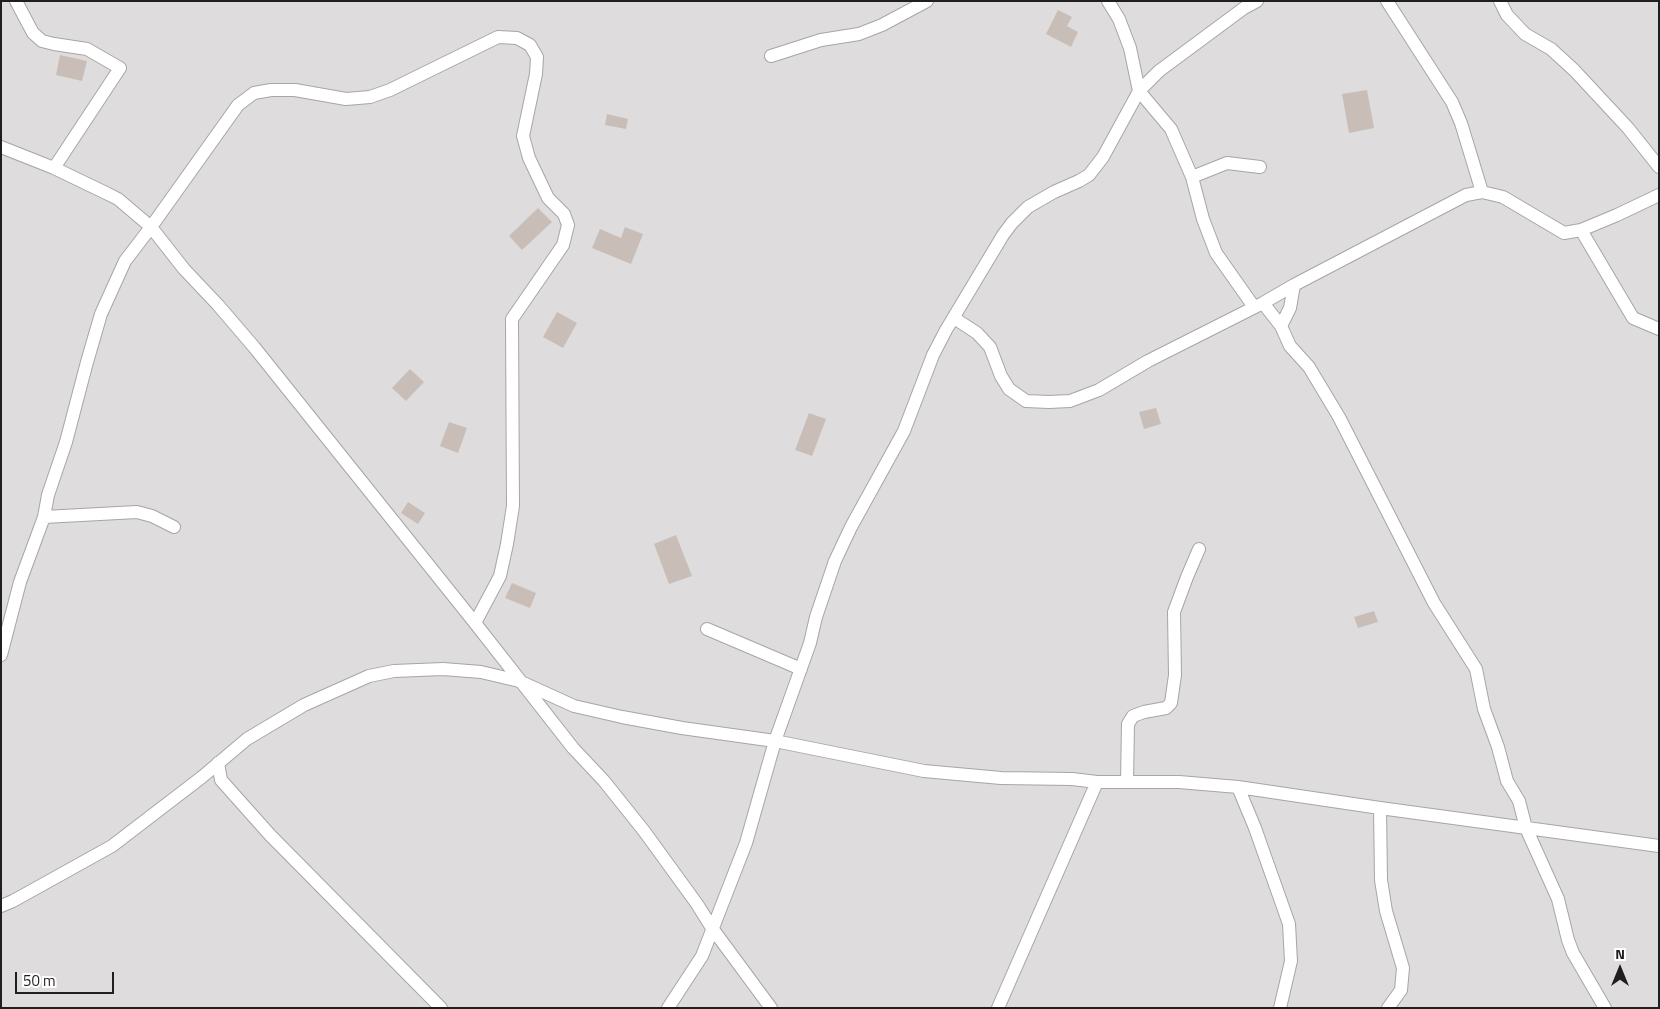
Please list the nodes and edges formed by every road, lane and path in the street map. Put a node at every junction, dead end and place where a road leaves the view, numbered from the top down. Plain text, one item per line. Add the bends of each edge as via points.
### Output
1 (16, 1) edge
2 (927, 1) edge
3 (1108, 1) edge
4 (1257, 1) edge
5 (1387, 1) edge
6 (1500, 1) edge
7 (771, 56) dead end
8 (1140, 91) junction
9 (1, 146) edge
10 (1260, 167) dead end
11 (1659, 167) edge
12 (54, 168) junction
13 (1192, 177) junction
14 (1482, 192) junction
15 (1659, 195) edge
16 (151, 227) junction
17 (1581, 230) junction
18 (1294, 285) junction
19 (1258, 305) junction
20 (954, 318) junction
21 (1281, 326) junction
22 (1659, 328) edge
23 (44, 517) junction
24 (174, 527) dead end
25 (1200, 549) dead end
26 (475, 623) junction
27 (707, 629) dead end
28 (1, 655) edge
29 (801, 669) junction
30 (519, 681) junction
31 (775, 741) junction
32 (218, 763) junction
33 (202, 777) junction
34 (221, 780) junction
35 (1098, 782) junction
36 (1127, 782) junction
37 (1238, 787) junction
38 (1380, 808) junction
39 (1526, 828) junction
40 (1659, 846) edge
41 (1, 906) edge
42 (712, 928) junction
43 (441, 1008) edge
44 (668, 1008) edge
45 (771, 1008) edge
46 (998, 1008) edge
47 (1280, 1008) edge
48 (1388, 1008) edge
49 (1605, 1008) edge

1 - 12 street via 33,33 42,41 87,49 120,68
2 - 7 street via 859,34 821,40
3 - 8 street via 1130,48
4 - 8 street via 1159,71
5 - 14 street via 1452,102 1462,123
6 - 11 street via 1507,15 1526,34 1574,70
8 - 13 street via 1171,128
8 - 20 street via 1097,166 1080,181 1028,206 1012,224
9 - 12 street
10 - 13 street via 1226,163
12 - 16 street via 118,199
13 - 19 street via 1216,254
14 - 17 street via 1503,197 1564,233
14 - 18 street via 1466,195
15 - 17 street
16 - 23 street via 124,261 101,314
16 - 26 street via 254,347
16 - 26 street via 238,105 254,93 295,90 346,99 370,97 498,37 517,38 530,45 537,57 536,74 523,136 529,158 548,198 564,214 568,225 563,245 512,319 512,506 500,576
17 - 22 street via 1633,318
18 - 19 street
18 - 21 street via 1290,308
19 - 20 street via 1099,390 1070,400 1049,402 1026,400 1009,389 990,347 977,333
19 - 21 street
20 - 29 street via 933,355 904,431 834,561
21 - 39 street via 1290,346 1309,368 1347,431 1434,603 1476,669 1484,709
23 - 24 street via 137,512
23 - 28 street via 20,582
25 - 36 street via 1174,612 1175,675 1171,703 1166,708 1133,716 1128,724
26 - 30 street
27 - 29 street
29 - 31 street
30 - 31 street via 574,706 682,728
30 - 32 street via 481,672 443,669 394,671 368,676 280,719 246,739
30 - 42 street via 644,831
31 - 35 street via 924,771
31 - 42 street via 746,843
32 - 33 street
32 - 34 street
33 - 34 street
33 - 41 street via 112,846
34 - 43 street via 270,836
35 - 36 street
35 - 46 street
36 - 37 street
37 - 38 street
37 - 47 street via 1289,924 1291,962
38 - 39 street
38 - 48 street via 1381,880 1386,911 1404,968 1401,990
39 - 40 street
39 - 49 street via 1558,899 1573,953
42 - 44 street via 702,956
42 - 45 street

